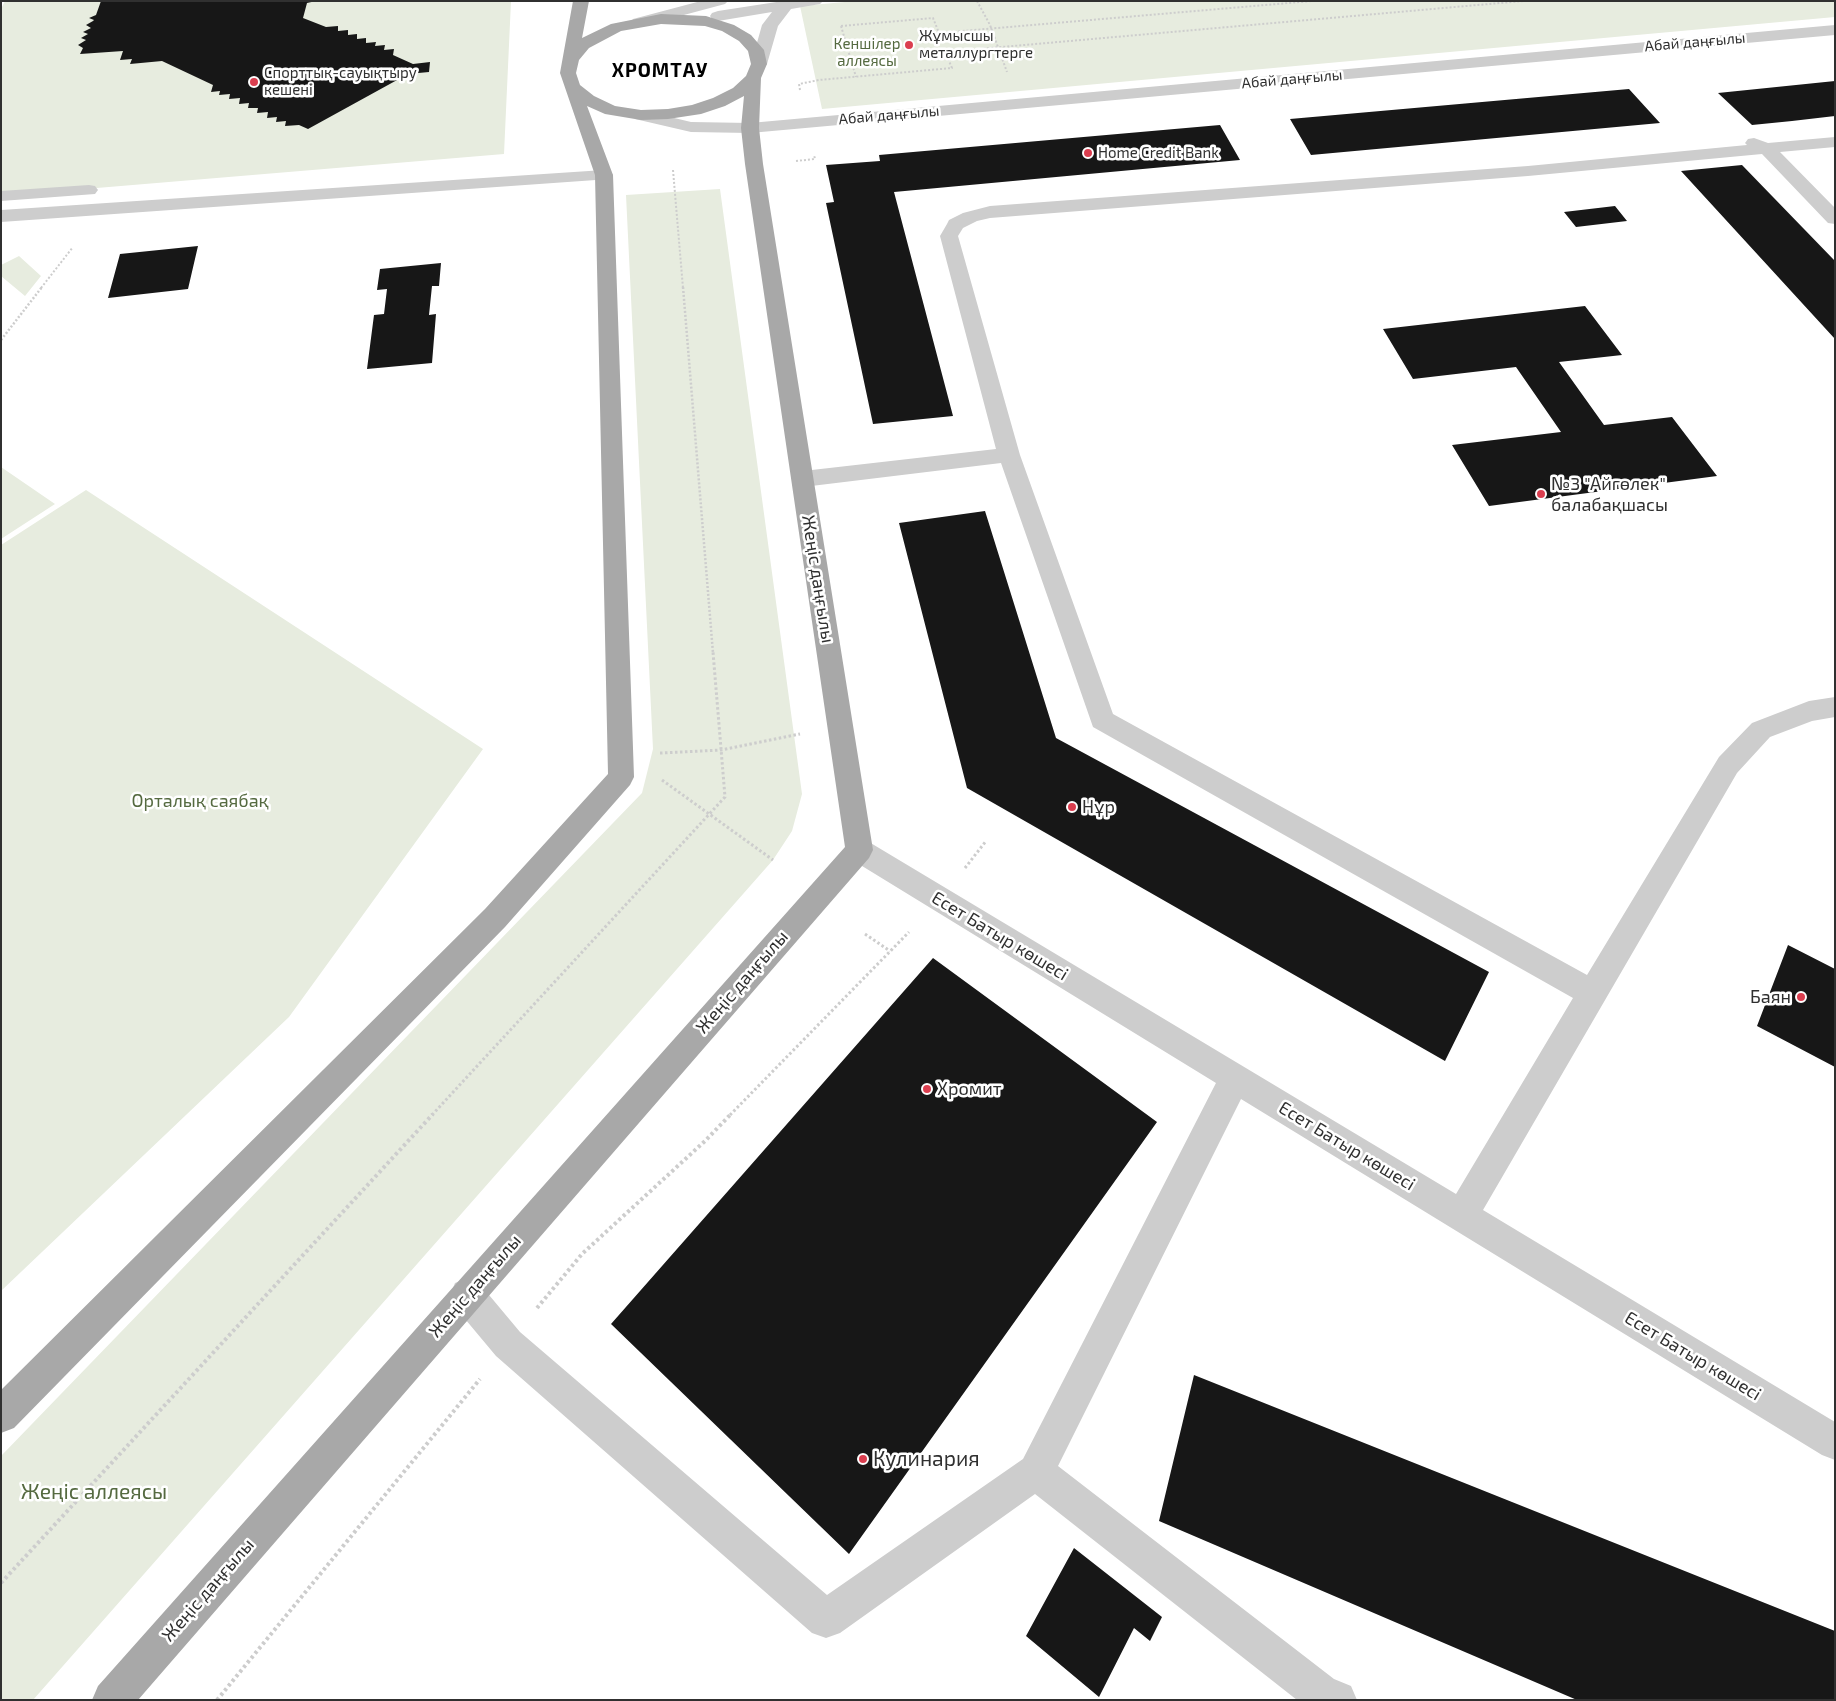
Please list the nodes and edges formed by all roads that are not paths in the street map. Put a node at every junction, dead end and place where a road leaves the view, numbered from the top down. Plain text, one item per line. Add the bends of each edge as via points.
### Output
1 (581, 1) edge
2 (816, 1) edge
3 (790, 4) edge
4 (717, 10) edge
5 (639, 22) junction
6 (1835, 30) edge
7 (571, 58) junction
8 (756, 71) junction
9 (572, 87) junction
10 (641, 115) junction
11 (750, 128) junction
12 (1743, 138) dead end
13 (1835, 142) edge
14 (1767, 149) junction
15 (593, 164) junction
16 (110, 189) dead end
17 (1, 196) edge
18 (1, 216) edge
19 (1835, 219) edge
20 (1009, 455) junction
21 (803, 480) junction
22 (1835, 707) edge
23 (859, 850) junction
24 (1593, 994) junction
25 (1235, 1079) junction
26 (1461, 1216) junction
27 (467, 1295) junction
28 (1, 1415) edge
29 (1835, 1442) edge
30 (1036, 1472) junction
31 (1328, 1697) edge
32 (112, 1700) edge

1 - 7 main road
2 - 3 street
3 - 4 street
3 - 8 street via 770,26
4 - 5 street
4 - 5 main road via 706,21
4 - 8 main road via 756,50
5 - 7 main road via 599,35
6 - 11 street, Абай даңғылы
7 - 9 main road via 568,73
8 - 10 main road via 739,92 719,102 695,110
8 - 11 main road, Жеңіс даңғылы
9 - 10 main road via 588,100 611,110
9 - 15 main road
10 - 11 street, Абай даңғылы via 691,127
11 - 21 main road, Жеңіс даңғылы
12 - 14 street
13 - 14 street
14 - 19 street
14 - 20 street via 1528,171 990,212 970,217 956,224 949,236
15 - 18 street
15 - 28 main road via 621,777 495,918
16 - 17 street
20 - 21 street
20 - 24 street via 1102,720
21 - 23 main road, Жеңіс даңғылы
22 - 24 street via 1809,711 1761,730 1728,765
23 - 25 street, Есет Батыр көшесі
23 - 27 main road, Жеңіс даңғылы
24 - 26 street
25 - 26 street, Есет Батыр көшесі
25 - 30 street
26 - 29 street, Есет Батыр көшесі
27 - 30 street via 508,1344 826,1619
27 - 32 main road, Жеңіс даңғылы
30 - 31 street

